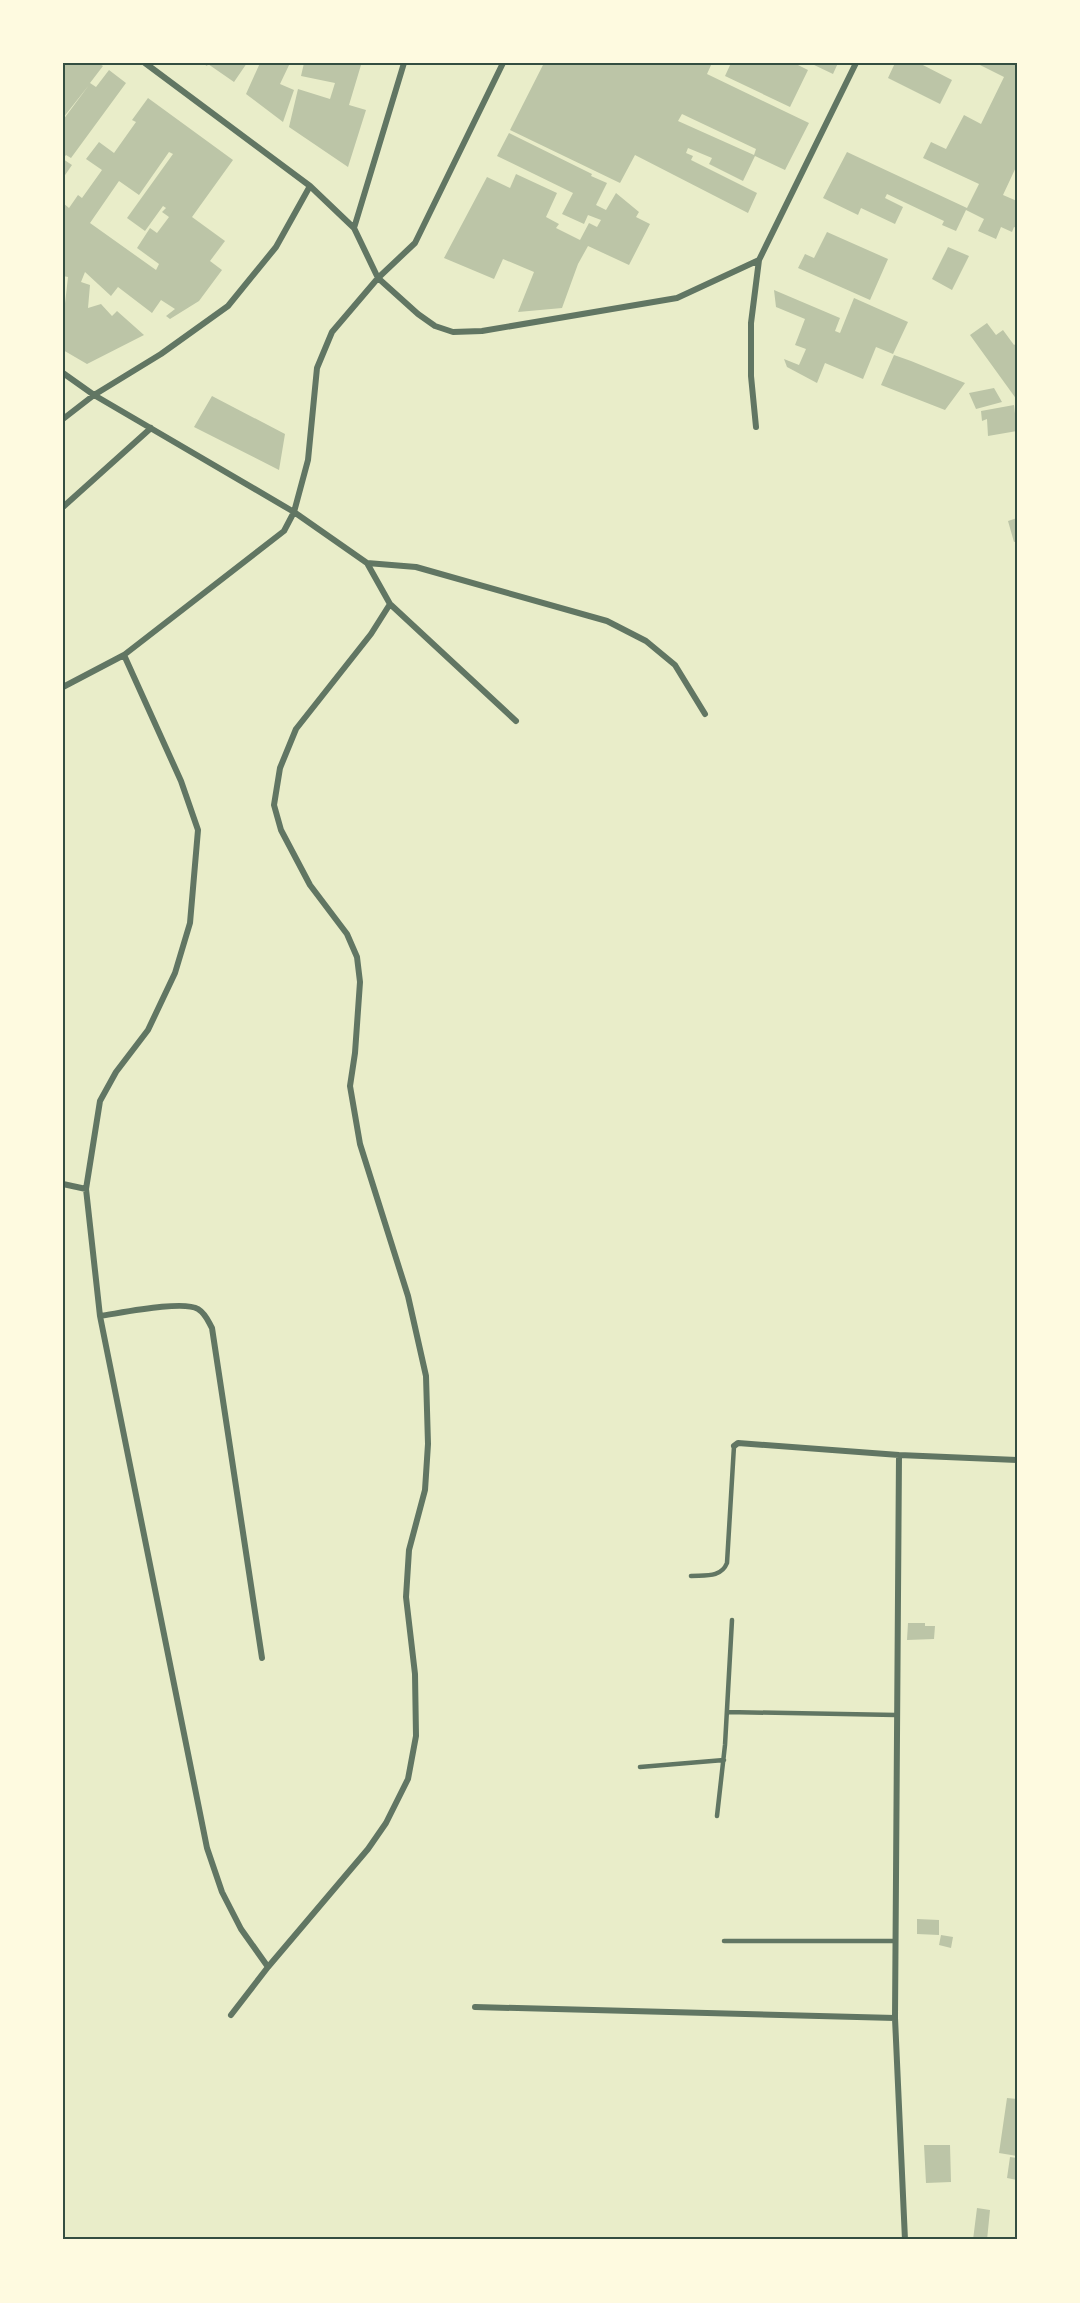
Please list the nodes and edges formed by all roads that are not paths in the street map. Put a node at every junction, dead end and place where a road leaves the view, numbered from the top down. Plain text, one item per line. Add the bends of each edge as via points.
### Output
1 (145, 63) edge
2 (404, 63) edge
3 (503, 63) edge
4 (856, 63) edge
5 (310, 186) junction
6 (354, 228) junction
7 (759, 260) junction
8 (378, 278) junction
9 (63, 373) edge
10 (94, 394) junction
11 (63, 419) edge
12 (756, 427) dead end
13 (151, 428) junction
14 (63, 507) edge
15 (294, 512) junction
16 (367, 563) junction
17 (390, 604) junction
18 (124, 655) junction
19 (63, 687) edge
20 (705, 714) dead end
21 (516, 721) dead end
22 (63, 1184) edge
23 (86, 1189) junction
24 (100, 1316) junction
25 (734, 1446) joint
26 (899, 1455) junction
27 (1017, 1460) edge
28 (691, 1576) dead end
29 (732, 1620) dead end
30 (262, 1658) dead end
31 (727, 1712) junction
32 (896, 1715) junction
33 (724, 1760) junction
34 (640, 1767) dead end
35 (717, 1816) dead end
36 (724, 1941) dead end
37 (895, 1941) junction
38 (268, 1967) junction
39 (475, 2007) dead end
40 (231, 2015) dead end
41 (895, 2018) junction
42 (905, 2240) edge

1 - 5 street
2 - 6 street
3 - 8 street via 414,243
4 - 7 street
5 - 6 street
5 - 10 street via 276,247 228,306 161,354
6 - 8 street
7 - 8 street via 677,298 482,331 453,332 435,326
7 - 12 street via 751,376
8 - 15 street via 332,332 317,368 308,460
9 - 10 street
10 - 11 street
10 - 13 street
13 - 14 street
13 - 15 street
15 - 16 street
15 - 18 street via 284,531
16 - 17 street
16 - 20 street via 416,567 607,621 646,641 675,665
17 - 21 street
17 - 38 street via 296,729 280,768 274,805 281,830 310,885 347,934 357,957 360,982 350,1086 360,1144 408,1296 426,1376 425,1490 409,1550 406,1597 415,1674 416,1736 408,1779 386,1823 368,1850
18 - 19 street
18 - 23 street via 182,781 198,840 190,923 175,973 148,1030 100,1101
22 - 23 street
23 - 24 street
24 - 30 street via 183,1305 197,1308 212,1328
24 - 38 street via 207,1848 222,1892
25 - 26 street via 738,1443
25 - 28 lane via 727,1563 716,1575
26 - 27 street
26 - 32 street
29 - 31 lane
31 - 32 lane
31 - 33 lane
32 - 37 street
33 - 34 lane
33 - 35 lane
36 - 37 lane
37 - 41 street
38 - 40 street
39 - 41 street
41 - 42 street

